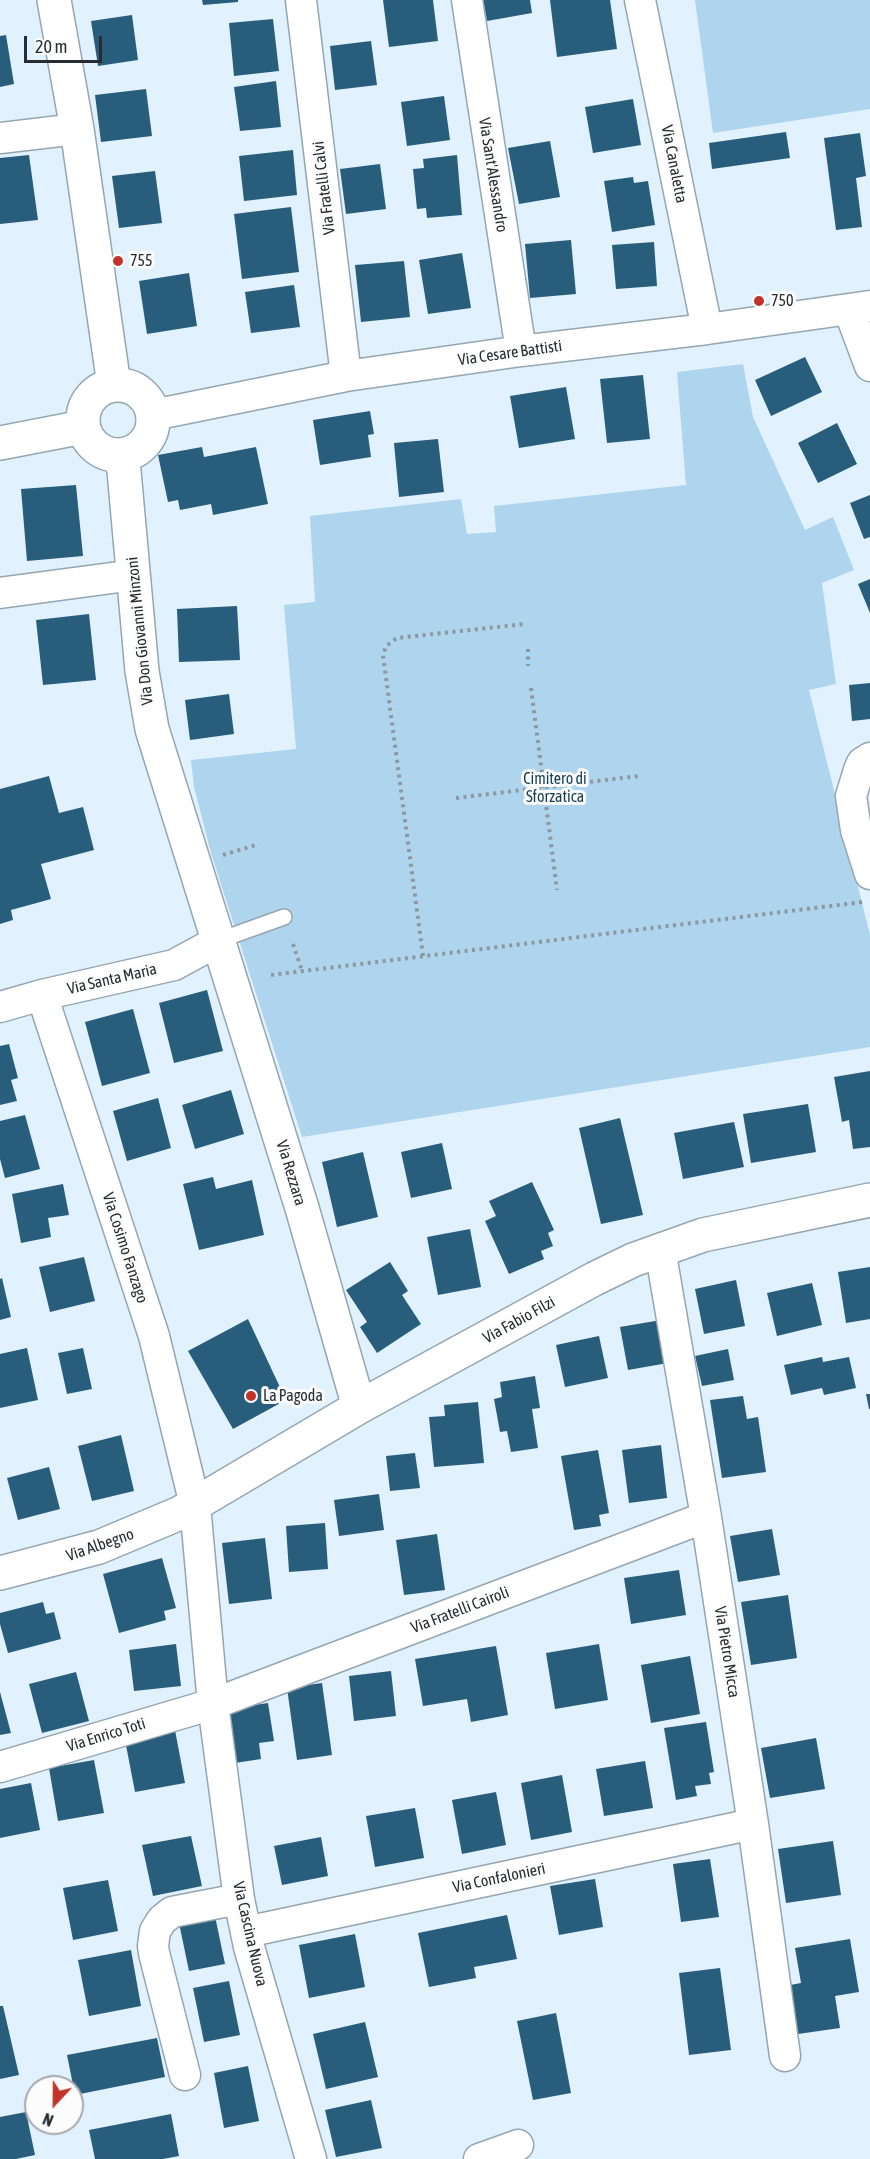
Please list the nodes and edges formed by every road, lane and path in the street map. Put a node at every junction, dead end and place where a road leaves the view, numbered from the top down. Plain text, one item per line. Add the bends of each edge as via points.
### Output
1 (54, 0) edge
2 (302, 0) edge
3 (467, 0) edge
4 (640, 0) edge
5 (77, 129) junction
6 (0, 138) edge
7 (859, 308) edge
8 (707, 329) junction
9 (521, 351) junction
10 (870, 366) edge
11 (346, 376) junction
12 (114, 385) junction
13 (152, 414) junction
14 (83, 427) junction
15 (0, 443) edge
16 (121, 455) junction
17 (134, 575) junction
18 (0, 593) edge
19 (525, 624) dead end
20 (528, 649) dead end
21 (528, 666) dead end
22 (531, 688) dead end
23 (870, 758) edge
24 (639, 776) dead end
25 (456, 798) dead end
26 (259, 844) dead end
27 (213, 858) dead end
28 (870, 874) edge
29 (557, 890) dead end
30 (870, 901) edge
31 (284, 917) dead end
32 (220, 940) junction
33 (294, 944) dead end
34 (423, 956) junction
35 (302, 971) junction
36 (271, 975) dead end
37 (42, 995) junction
38 (0, 1007) edge
39 (870, 1200) edge
40 (660, 1249) junction
41 (358, 1407) junction
42 (195, 1505) junction
43 (706, 1517) junction
44 (0, 1574) edge
45 (213, 1704) junction
46 (0, 1767) edge
47 (753, 1824) junction
48 (239, 1899) junction
49 (246, 1932) junction
50 (786, 2056) dead end
51 (185, 2075) dead end
52 (518, 2145) dead end
53 (311, 2159) edge
54 (479, 2159) edge

1 - 5 street
2 - 11 street, Via Fratelli Calvi
3 - 9 street, Via Sant'Alessandro
4 - 8 street, Via Canaletta
5 - 6 street
5 - 12 street
7 - 8 street, Via Cesare Battisti
7 - 10 street
8 - 9 street, Via Cesare Battisti
9 - 11 street, Via Cesare Battisti
11 - 13 street, Via Cesare Battisti
12 - 13 street via 140,393
12 - 14 street via 92,396
13 - 16 street via 143,445
14 - 15 street
14 - 16 street via 95,447
16 - 17 street, Via Don Giovanni Minzoni
17 - 18 street
17 - 32 street, Via Don Giovanni Minzoni via 142,671 152,729
19 - 34 path via 397,638 386,646 383,655
20 - 21 path
22 - 29 path
23 - 28 street via 862,763 851,796 856,830
24 - 25 path
26 - 27 path
30 - 34 path
31 - 32 lane
32 - 37 street, Via Santa Maria via 174,965
32 - 41 street, Via Rezzara via 318,1261
33 - 35 path
34 - 35 path
35 - 36 path
37 - 38 street, Via Santa Maria
37 - 42 street, Via Cosimo Fanzago via 154,1336
39 - 40 street, Via Fabio Filzi via 726,1230
40 - 41 street, Via Fabio Filzi via 604,1274
40 - 43 street, Via Pietro Micca
41 - 42 street, Via Fabio Filzi
42 - 44 street, Via Albegno via 99,1547
42 - 45 street, Via Cosimo Fanzago
43 - 45 street, Via Fratelli Cairoli
43 - 47 street, Via Pietro Micca
45 - 46 street, Via Enrico Toti
45 - 48 street, Via Cascina Nuova
47 - 49 street, Via Confalonieri
47 - 50 street, Via Pietro Micca
48 - 49 street, Via Cascina Nuova
48 - 51 street via 172,1912 155,1931 154,1953
49 - 53 street, Via Cascina Nuova
52 - 54 street

